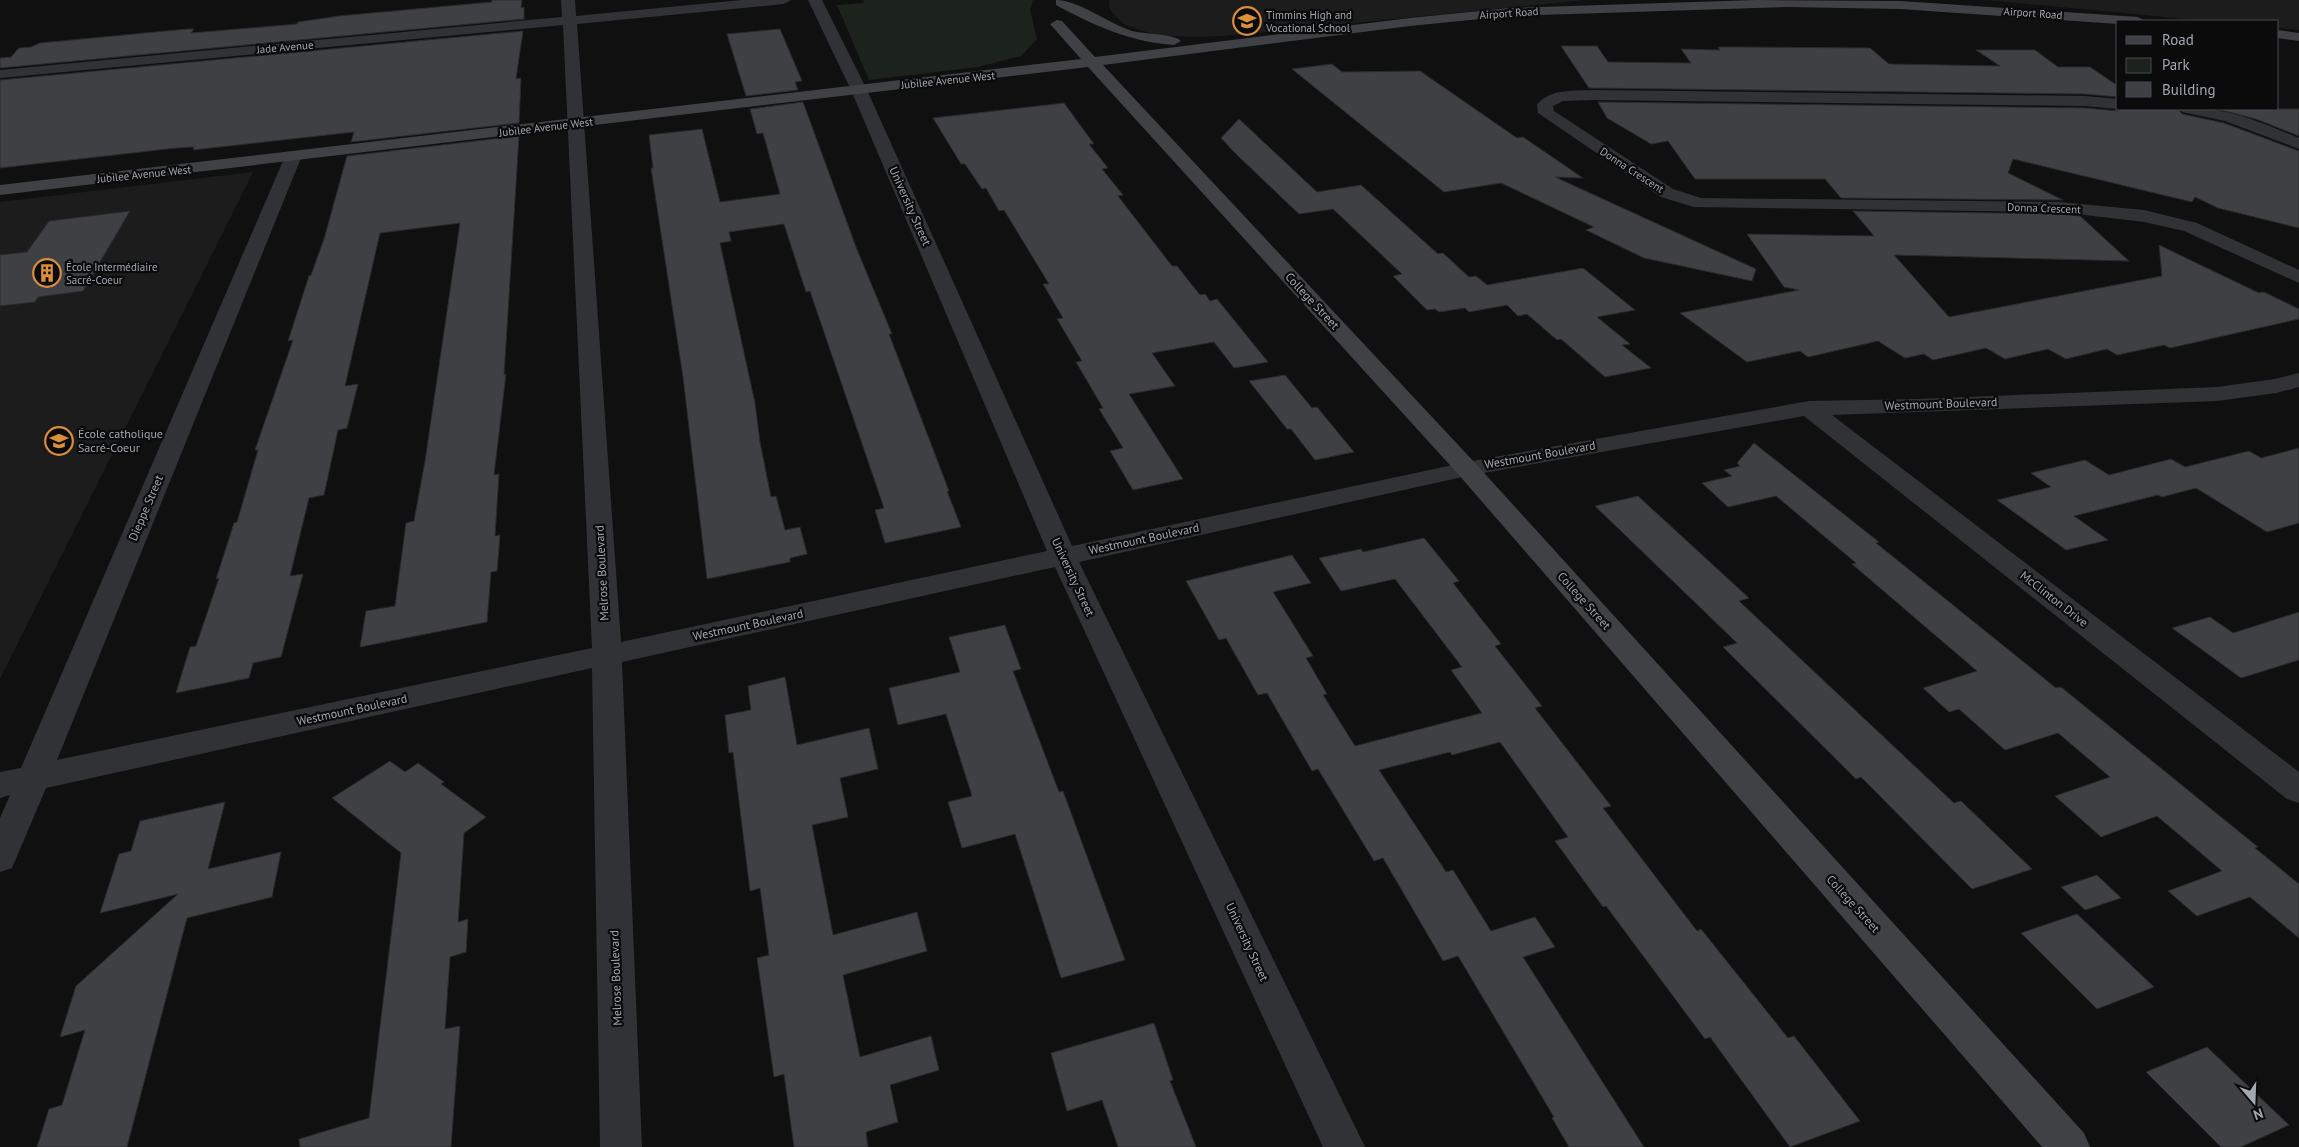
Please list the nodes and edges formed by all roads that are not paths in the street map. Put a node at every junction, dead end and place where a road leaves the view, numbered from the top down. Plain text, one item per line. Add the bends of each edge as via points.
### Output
1 (784, 0) edge
2 (815, 0) edge
3 (1062, 1) edge
4 (570, 11) edge
5 (2123, 20) edge
6 (1057, 24) junction
7 (2279, 34) edge
8 (2299, 37) edge
9 (1261, 40) junction
10 (1092, 63) junction
11 (0, 74) edge
12 (961, 78) junction
13 (859, 90) junction
14 (2116, 104) edge
15 (2200, 110) edge
16 (577, 123) junction
17 (2299, 144) edge
18 (292, 158) junction
19 (0, 190) edge
20 (2299, 277) edge
21 (2299, 380) edge
22 (1809, 408) junction
23 (1467, 468) junction
24 (1063, 556) junction
25 (607, 656) junction
26 (2291, 775) edge
27 (33, 778) junction
28 (0, 784) edge
29 (0, 858) edge
30 (620, 1147) edge
31 (1344, 1147) edge
32 (2069, 1147) edge

1 - 4 street
2 - 13 street, University Street
3 - 6 main road
3 - 9 main road via 1130,36 1171,41
4 - 11 street, Jade Avenue
4 - 16 street, Melrose Boulevard
5 - 9 main road, Airport Road via 1900,5 1777,3 1510,12
6 - 10 main road, College Street
6 - 12 main road via 1048,50 1020,64
7 - 8 main road
9 - 10 main road, Airport Road
10 - 12 main road, Jubilee Avenue West
10 - 23 main road, College Street
12 - 13 main road, Jubilee Avenue West
13 - 16 main road, Jubilee Avenue West
13 - 24 street, University Street
14 - 20 street, Donna Crescent via 1594,95 1561,96 1544,104 1546,113 1667,193 1700,203 2060,207 2144,216 2190,227
15 - 17 street
16 - 18 main road, Jubilee Avenue West
16 - 25 street, Melrose Boulevard
18 - 19 main road, Jubilee Avenue West
18 - 27 street, Dieppe Street
21 - 22 street, Westmount Boulevard via 2217,394
22 - 23 street, Westmount Boulevard
22 - 26 street, McClinton Drive
23 - 24 street, Westmount Boulevard
23 - 32 main road, College Street
24 - 25 street, Westmount Boulevard
24 - 31 street, University Street
25 - 27 street, Westmount Boulevard
25 - 30 street, Melrose Boulevard
27 - 28 street, Westmount Boulevard
27 - 29 street, Dieppe Street

